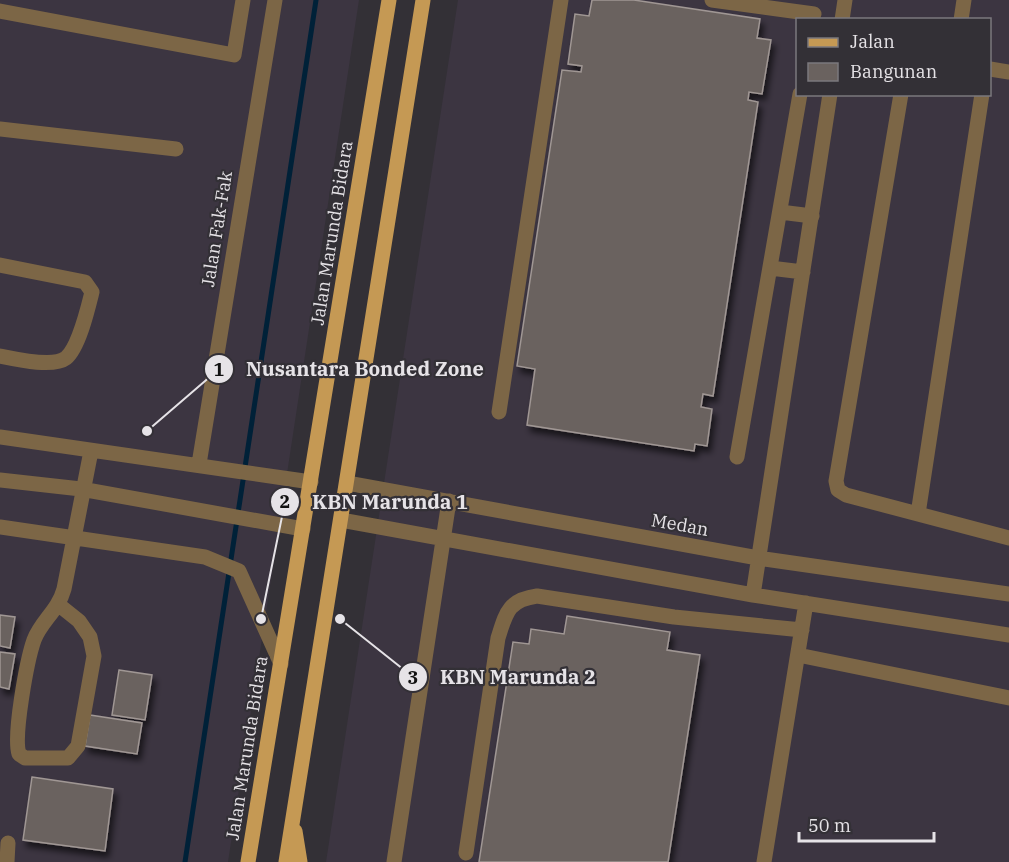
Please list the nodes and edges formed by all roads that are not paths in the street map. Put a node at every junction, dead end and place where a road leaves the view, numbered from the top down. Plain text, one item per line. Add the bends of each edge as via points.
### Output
1 (243, 0) edge
2 (275, 0) edge
3 (389, 0) edge
4 (423, 0) edge
5 (561, 0) edge
6 (712, 0) edge
7 (845, 0) edge
8 (964, 0) edge
9 (0, 11) edge
10 (815, 11) edge
11 (842, 18) edge
12 (961, 18) edge
13 (991, 69) edge
14 (1009, 72) edge
15 (800, 96) edge
16 (831, 96) edge
17 (902, 96) edge
18 (982, 96) edge
19 (0, 129) edge
20 (176, 149) dead end
21 (780, 212) junction
22 (812, 216) junction
23 (0, 265) edge
24 (770, 268) junction
25 (803, 272) junction
26 (0, 356) edge
27 (499, 412) dead end
28 (0, 436) edge
29 (90, 451) junction
30 (737, 457) dead end
31 (199, 464) junction
32 (0, 480) edge
33 (311, 482) junction
34 (347, 483) junction
35 (81, 489) junction
36 (449, 501) junction
37 (918, 514) junction
38 (341, 520) junction
39 (0, 526) edge
40 (303, 529) junction
41 (75, 538) junction
42 (1009, 538) edge
43 (444, 539) junction
44 (758, 558) junction
45 (1009, 594) edge
46 (753, 596) junction
47 (806, 603) junction
48 (59, 605) junction
49 (802, 630) junction
50 (1009, 635) edge
51 (798, 655) junction
52 (281, 664) junction
53 (1009, 698) edge
54 (293, 820) junction
55 (8, 843) dead end
56 (466, 853) dead end
57 (7, 862) edge
58 (248, 862) edge
59 (286, 862) edge
60 (300, 862) edge
61 (394, 862) edge
62 (764, 862) edge

1 - 9 street via 234,56
2 - 31 street, Jalan Fak-Fak
3 - 33 main road, Jalan Marunda Bidara
4 - 34 main road
5 - 27 street
6 - 10 street
7 - 11 street
8 - 12 street
13 - 14 street
15 - 21 street
16 - 22 street
17 - 37 street via 836,481 838,490 846,495
18 - 37 street
19 - 20 street
21 - 22 street
21 - 24 street
22 - 25 street
23 - 26 street via 85,282 92,292 85,320 66,358 37,362
24 - 25 street
24 - 30 street
25 - 44 street
28 - 29 street
29 - 31 street
29 - 35 street
31 - 33 street
32 - 35 street
33 - 40 main road, Jalan Marunda Bidara
34 - 36 street, Medan
34 - 38 main road
35 - 40 street
35 - 41 street
36 - 43 street
36 - 44 street, Medan
37 - 42 street
38 - 43 street
38 - 54 main road
39 - 41 street
40 - 52 main road, Jalan Marunda Bidara
41 - 48 street
41 - 52 street via 205,557 239,571
43 - 46 street
43 - 61 street
44 - 45 street, Medan
44 - 46 street
46 - 47 street
47 - 49 street
47 - 50 street
48 - 48 street via 35,639 17,729 16,746 25,758 68,758 78,746 94,656 90,637 79,621
49 - 51 street
49 - 56 street via 674,617 537,596 522,598 508,609 498,638
51 - 53 street
51 - 62 street
52 - 58 main road, Jalan Marunda Bidara
54 - 59 main road
54 - 60 main road
55 - 57 street

